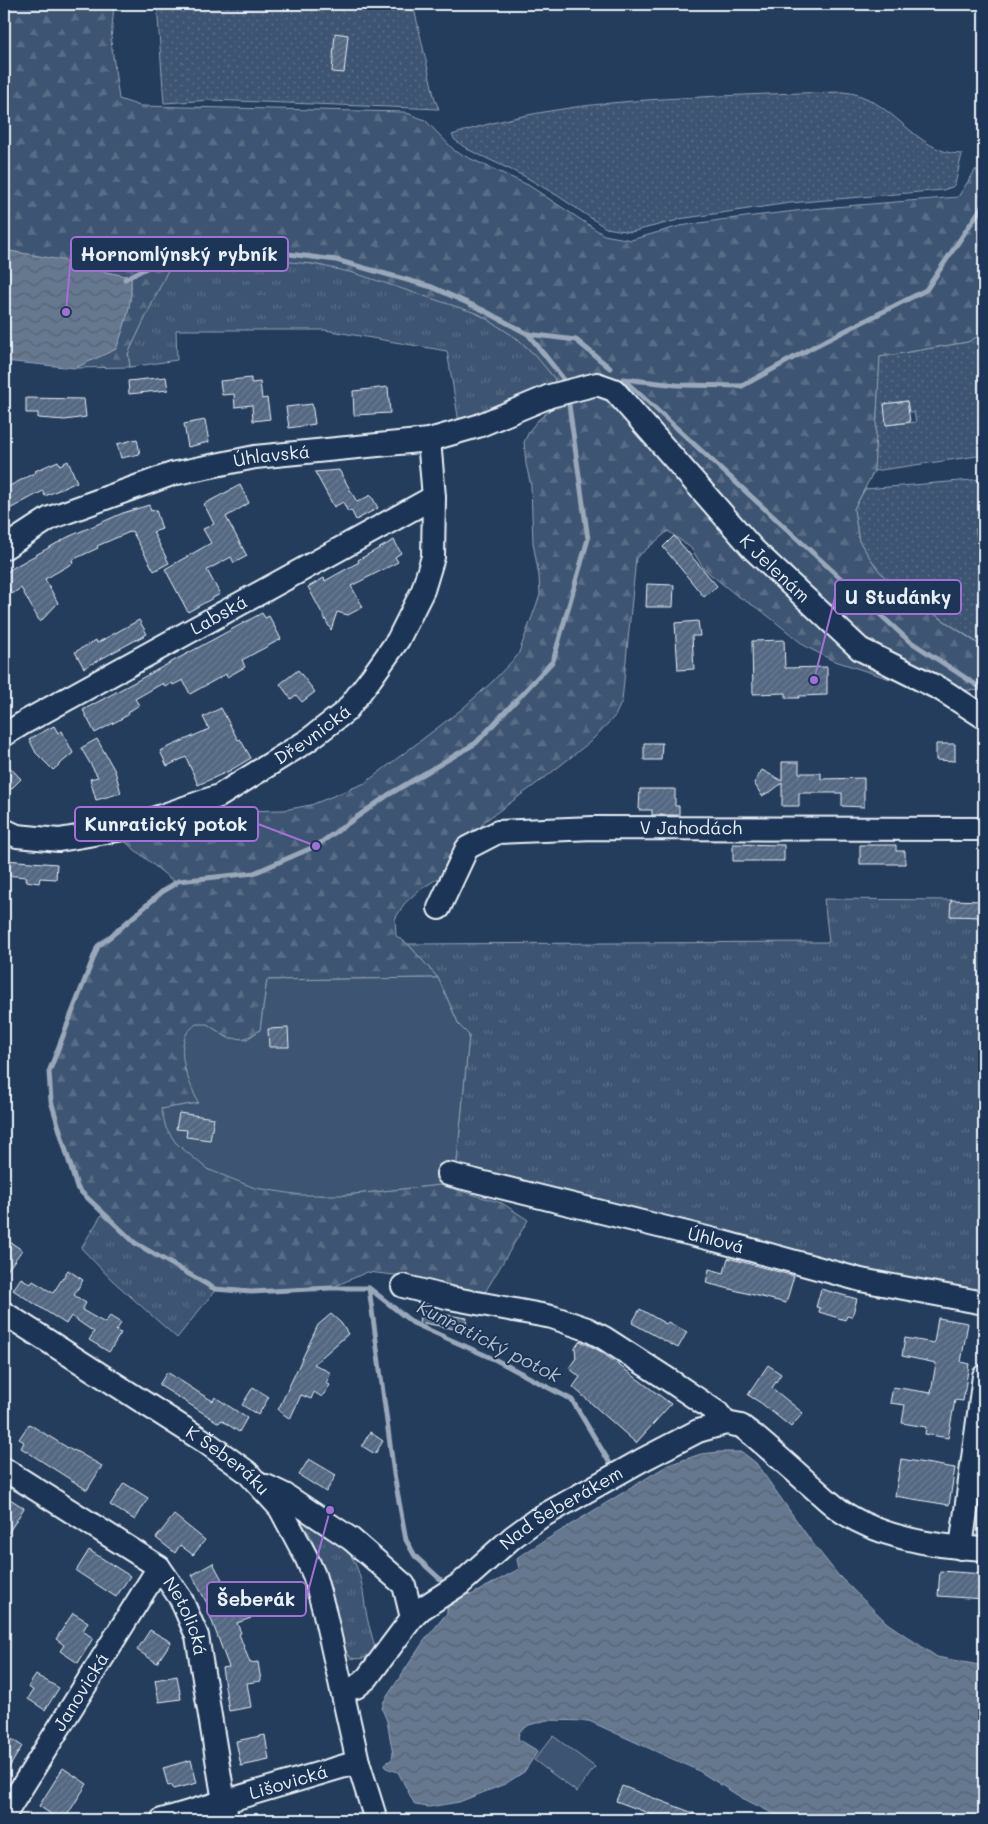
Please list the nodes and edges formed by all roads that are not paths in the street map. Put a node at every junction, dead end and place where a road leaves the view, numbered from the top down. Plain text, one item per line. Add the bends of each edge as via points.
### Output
1 (587, 386) joint
2 (429, 440) junction
3 (434, 497) junction
4 (4, 548) edge
5 (984, 717) edge
6 (4, 735) edge
7 (984, 829) edge
8 (4, 830) edge
9 (439, 908) dead end
10 (448, 1174) dead end
11 (403, 1286) dead end
12 (984, 1303) edge
13 (4, 1313) edge
14 (984, 1376) edge
15 (726, 1423) junction
16 (4, 1469) edge
17 (258, 1483) junction
18 (961, 1548) junction
19 (984, 1549) edge
20 (159, 1568) junction
21 (412, 1618) junction
22 (342, 1691) junction
23 (358, 1762) junction
24 (225, 1811) edge
25 (4, 1816) edge
26 (162, 1820) edge
27 (376, 1820) edge

1 - 2 street, Úhlavská via 550,396 478,426
1 - 5 street, K Jelenám via 614,390 754,550 860,649 942,690
2 - 3 street, Dřevnická
2 - 4 street, Úhlavská via 255,457 172,474 50,518
3 - 6 street, Labská
3 - 8 street, Dřevnická via 433,556 423,590 398,640 346,711 307,741 219,796 124,829 60,840 18,836
7 - 9 street, V Jahodách via 593,828 498,832 467,848
10 - 12 street, Úhlová via 861,1280
11 - 15 street via 552,1317 586,1329 673,1382 718,1413
13 - 17 street, K Šeberáku via 207,1443
14 - 18 street
15 - 18 street via 741,1426 754,1435 844,1513 864,1524 933,1545
15 - 21 street, Nad Šeberákem via 698,1431 539,1518 460,1584
16 - 20 street, Netolická
17 - 21 street via 285,1495 351,1539 404,1584
17 - 22 street, K Šeberáku via 280,1508 314,1575
18 - 19 street
20 - 24 street, Netolická via 181,1599 197,1636
20 - 25 street, Janovická
21 - 22 street via 367,1678 356,1687
22 - 23 street, K Šeberáku
23 - 24 street, Lišovická
23 - 27 street, K Šeberáku
24 - 26 street, Lišovická

